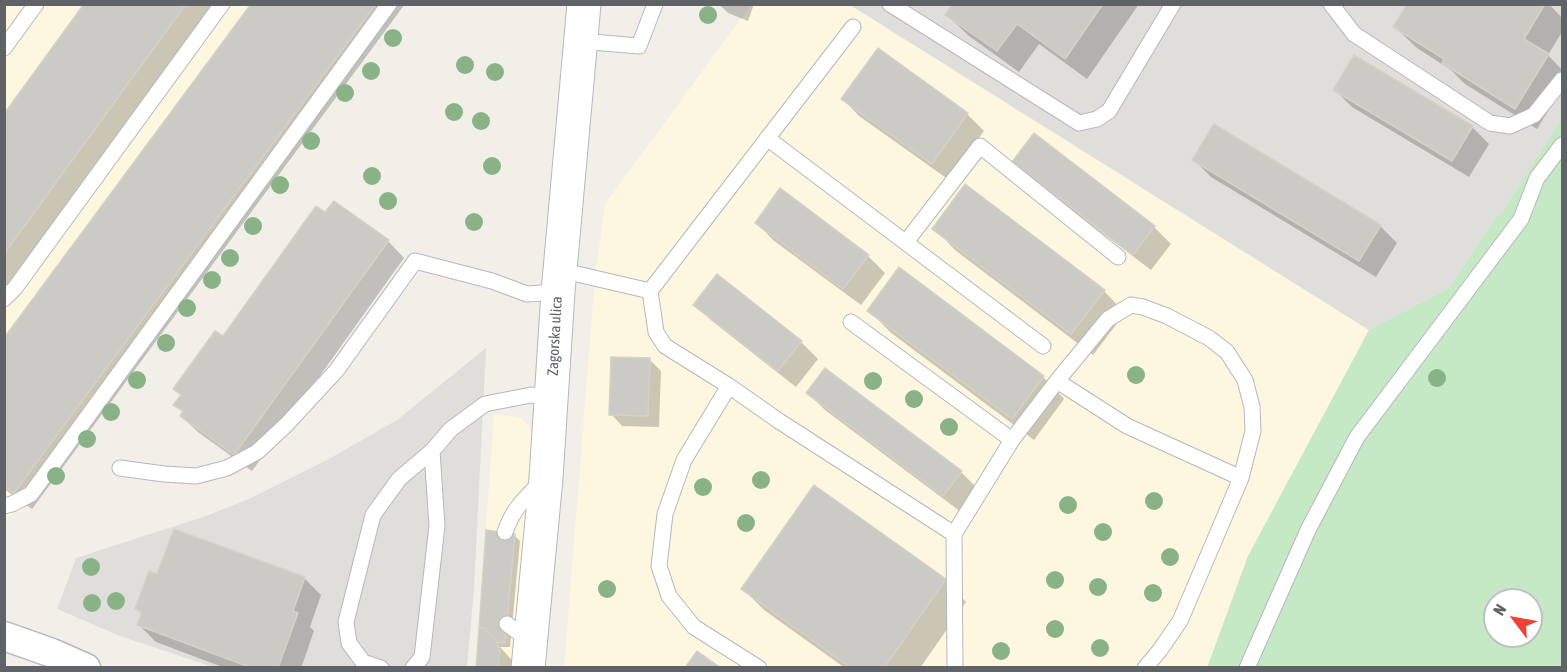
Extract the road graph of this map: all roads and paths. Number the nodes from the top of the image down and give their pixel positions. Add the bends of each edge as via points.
1 (36, 4) edge
2 (222, 4) edge
3 (389, 4) edge
4 (584, 4) edge
5 (655, 4) edge
6 (890, 4) edge
7 (1173, 4) edge
8 (1331, 4) edge
9 (853, 27) dead end
10 (580, 42) junction
11 (4, 48) edge
12 (1563, 80) edge
13 (767, 138) junction
14 (1563, 145) edge
15 (906, 242) junction
16 (1118, 257) dead end
17 (559, 281) junction
18 (650, 291) junction
19 (4, 299) edge
20 (851, 322) dead end
21 (1043, 346) dead end
22 (1057, 381) junction
23 (729, 386) junction
24 (552, 397) junction
25 (1012, 440) junction
26 (432, 451) junction
27 (120, 468) dead end
28 (546, 478) junction
29 (1241, 478) junction
30 (4, 506) edge
31 (505, 532) dead end
32 (954, 534) junction
33 (4, 636) edge
34 (521, 644) edge
35 (86, 668) edge
36 (381, 668) edge
37 (413, 668) edge
38 (759, 668) edge
39 (955, 668) edge
40 (1145, 668) edge
41 (1247, 668) edge

1 - 11 lane
2 - 19 lane
3 - 30 lane via 32,494
4 - 10 street, Zagorska ulica
5 - 10 lane via 639,46
6 - 7 lane via 1079,123 1109,111
8 - 12 lane via 1354,34 1490,123 1510,126 1534,115
9 - 13 lane
10 - 17 street, Zagorska ulica
13 - 15 lane
13 - 18 lane
14 - 41 lane via 1537,178 1521,219 1358,437 1308,530
15 - 16 lane via 980,146
15 - 21 lane
17 - 18 lane
17 - 24 street, Zagorska ulica
17 - 27 lane via 527,294 415,261 336,371 257,452 227,468 196,476
18 - 23 lane via 656,332 665,346
20 - 25 lane
22 - 25 lane
22 - 29 lane via 1127,426
22 - 29 lane via 1108,319 1131,305 1143,306 1199,332 1227,352 1245,380 1253,431
23 - 32 lane
23 - 38 lane via 684,460 665,514 659,566 669,596 694,627
24 - 26 lane via 531,395 484,404 451,429
24 - 28 street, Zagorska ulica
25 - 32 lane
26 - 36 lane via 399,478 373,515 346,622 349,643 363,662
26 - 37 lane via 437,526 422,657
28 - 31 lane via 520,503
28 - 34 street, Zagorska ulica
29 - 40 lane via 1180,621
32 - 39 lane
33 - 35 street

